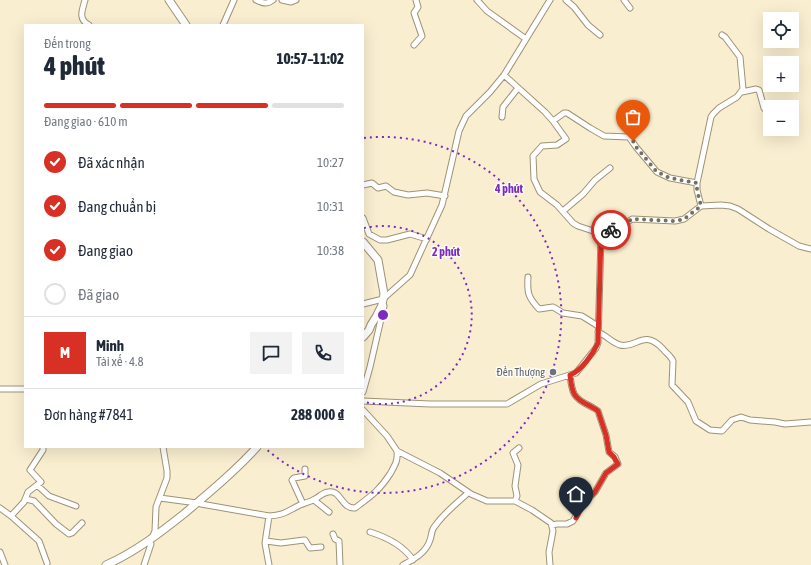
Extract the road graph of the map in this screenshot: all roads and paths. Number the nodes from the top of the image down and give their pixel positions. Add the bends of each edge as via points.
1 (84, 0) edge
2 (164, 0) edge
3 (169, 0) edge
4 (234, 0) edge
5 (256, 0) edge
6 (273, 0) edge
7 (282, 0) edge
8 (296, 0) edge
9 (416, 0) edge
10 (477, 0) edge
11 (550, 0) edge
12 (566, 0) edge
13 (624, 0) edge
14 (630, 8) dead end
15 (89, 24) edge
16 (180, 24) edge
17 (185, 24) edge
18 (223, 24) edge
19 (600, 35) dead end
20 (722, 35) dead end
21 (526, 39) junction
22 (414, 45) dead end
23 (504, 75) junction
24 (518, 88) junction
25 (742, 92) junction
26 (763, 104) edge
27 (502, 117) dead end
28 (553, 121) junction
29 (610, 168) dead end
30 (697, 183) junction
31 (364, 185) edge
32 (445, 196) junction
33 (701, 206) junction
34 (563, 211) junction
35 (364, 221) edge
36 (602, 234) junction
37 (427, 239) junction
38 (364, 243) edge
39 (364, 250) edge
40 (811, 250) edge
41 (378, 264) junction
42 (528, 277) dead end
43 (383, 299) junction
44 (364, 304) edge
45 (371, 325) junction
46 (598, 326) junction
47 (364, 331) edge
48 (598, 332) junction
49 (364, 336) edge
50 (570, 375) junction
51 (364, 388) edge
52 (0, 389) edge
53 (24, 389) edge
54 (364, 401) edge
55 (364, 411) edge
56 (811, 422) edge
57 (43, 448) edge
58 (163, 448) edge
59 (256, 448) edge
60 (260, 448) edge
61 (519, 448) dead end
62 (397, 451) junction
63 (305, 469) dead end
64 (37, 486) junction
65 (468, 493) junction
66 (160, 498) junction
67 (26, 499) junction
68 (314, 500) junction
69 (515, 502) junction
70 (199, 503) junction
71 (303, 504) junction
72 (76, 506) dead end
73 (1, 510) edge
74 (329, 512) dead end
75 (11, 516) junction
76 (269, 516) junction
77 (82, 523) dead end
78 (552, 525) junction
79 (370, 532) dead end
80 (333, 534) dead end
81 (151, 541) junction
82 (266, 541) junction
83 (321, 547) dead end
84 (0, 552) edge
85 (413, 560) junction
86 (47, 563) dead end
87 (115, 563) edge
88 (4, 565) edge
89 (106, 565) edge
90 (144, 565) edge
91 (268, 565) edge
92 (340, 565) edge
93 (404, 565) edge
94 (550, 565) edge

1 - 15 street via 81,15
2 - 16 highway
3 - 17 highway
4 - 18 street
5 - 6 street via 264,4
7 - 8 street
9 - 22 street via 418,7 414,13 422,36
10 - 21 street
11 - 21 street
12 - 19 street
13 - 14 street
20 - 25 street via 726,36 740,57
21 - 23 street
23 - 24 street
23 - 32 street via 463,121
24 - 27 street via 503,107
24 - 28 street
25 - 26 street via 759,90
25 - 30 street via 712,114
28 - 30 street via 567,113 604,136 629,137 657,172 670,178
28 - 34 street via 566,139 557,145 542,146 535,153 532,160 533,174 540,192
29 - 34 street
30 - 33 street
31 - 32 street via 372,183 378,188 386,186 394,192 408,195
32 - 37 street
33 - 36 street via 680,220 632,219
33 - 40 street via 721,205 738,209 789,241
34 - 36 street via 578,226
35 - 37 street via 369,234 380,240 410,234
36 - 46 street
37 - 43 street via 410,275
38 - 41 highway via 378,260
39 - 41 highway
41 - 43 highway
42 - 46 street via 529,295 539,309 553,307 563,313 582,316
43 - 44 street
43 - 45 highway
43 - 51 street via 384,306
45 - 47 highway
45 - 49 highway
46 - 48 street
48 - 50 street via 596,348 581,368
48 - 56 street via 620,345 643,340 658,344 673,361 672,385 688,402 696,421 710,430 722,431 732,420 741,417 785,424
50 - 54 street via 541,384 508,404
50 - 78 street via 574,395 598,411 609,452 618,464 606,473 573,521
52 - 53 street
55 - 62 street
57 - 64 street via 30,468 41,481
58 - 66 street via 167,478
59 - 70 highway
60 - 70 highway via 236,474
61 - 69 street via 513,453 518,465
62 - 65 street via 440,473
62 - 68 street via 397,463 383,485 355,508 345,505 334,492 326,492
63 - 71 street via 304,476 292,480
64 - 67 street via 28,492
64 - 72 street via 53,498
65 - 69 street via 487,500
65 - 85 street via 439,520 433,528 427,547
66 - 70 street
66 - 81 street via 155,511
67 - 75 street
67 - 77 street via 34,500 69,534
68 - 71 street
68 - 74 street
69 - 78 street via 532,510
70 - 76 street
70 - 81 highway
71 - 76 street via 288,513
73 - 75 street
75 - 86 street via 38,541
76 - 82 street
78 - 94 street
79 - 85 street via 404,548
80 - 92 street via 339,541
81 - 87 highway
81 - 90 street
82 - 83 street via 281,543 305,540 310,548
82 - 91 street
84 - 88 street
85 - 93 street
87 - 89 highway

